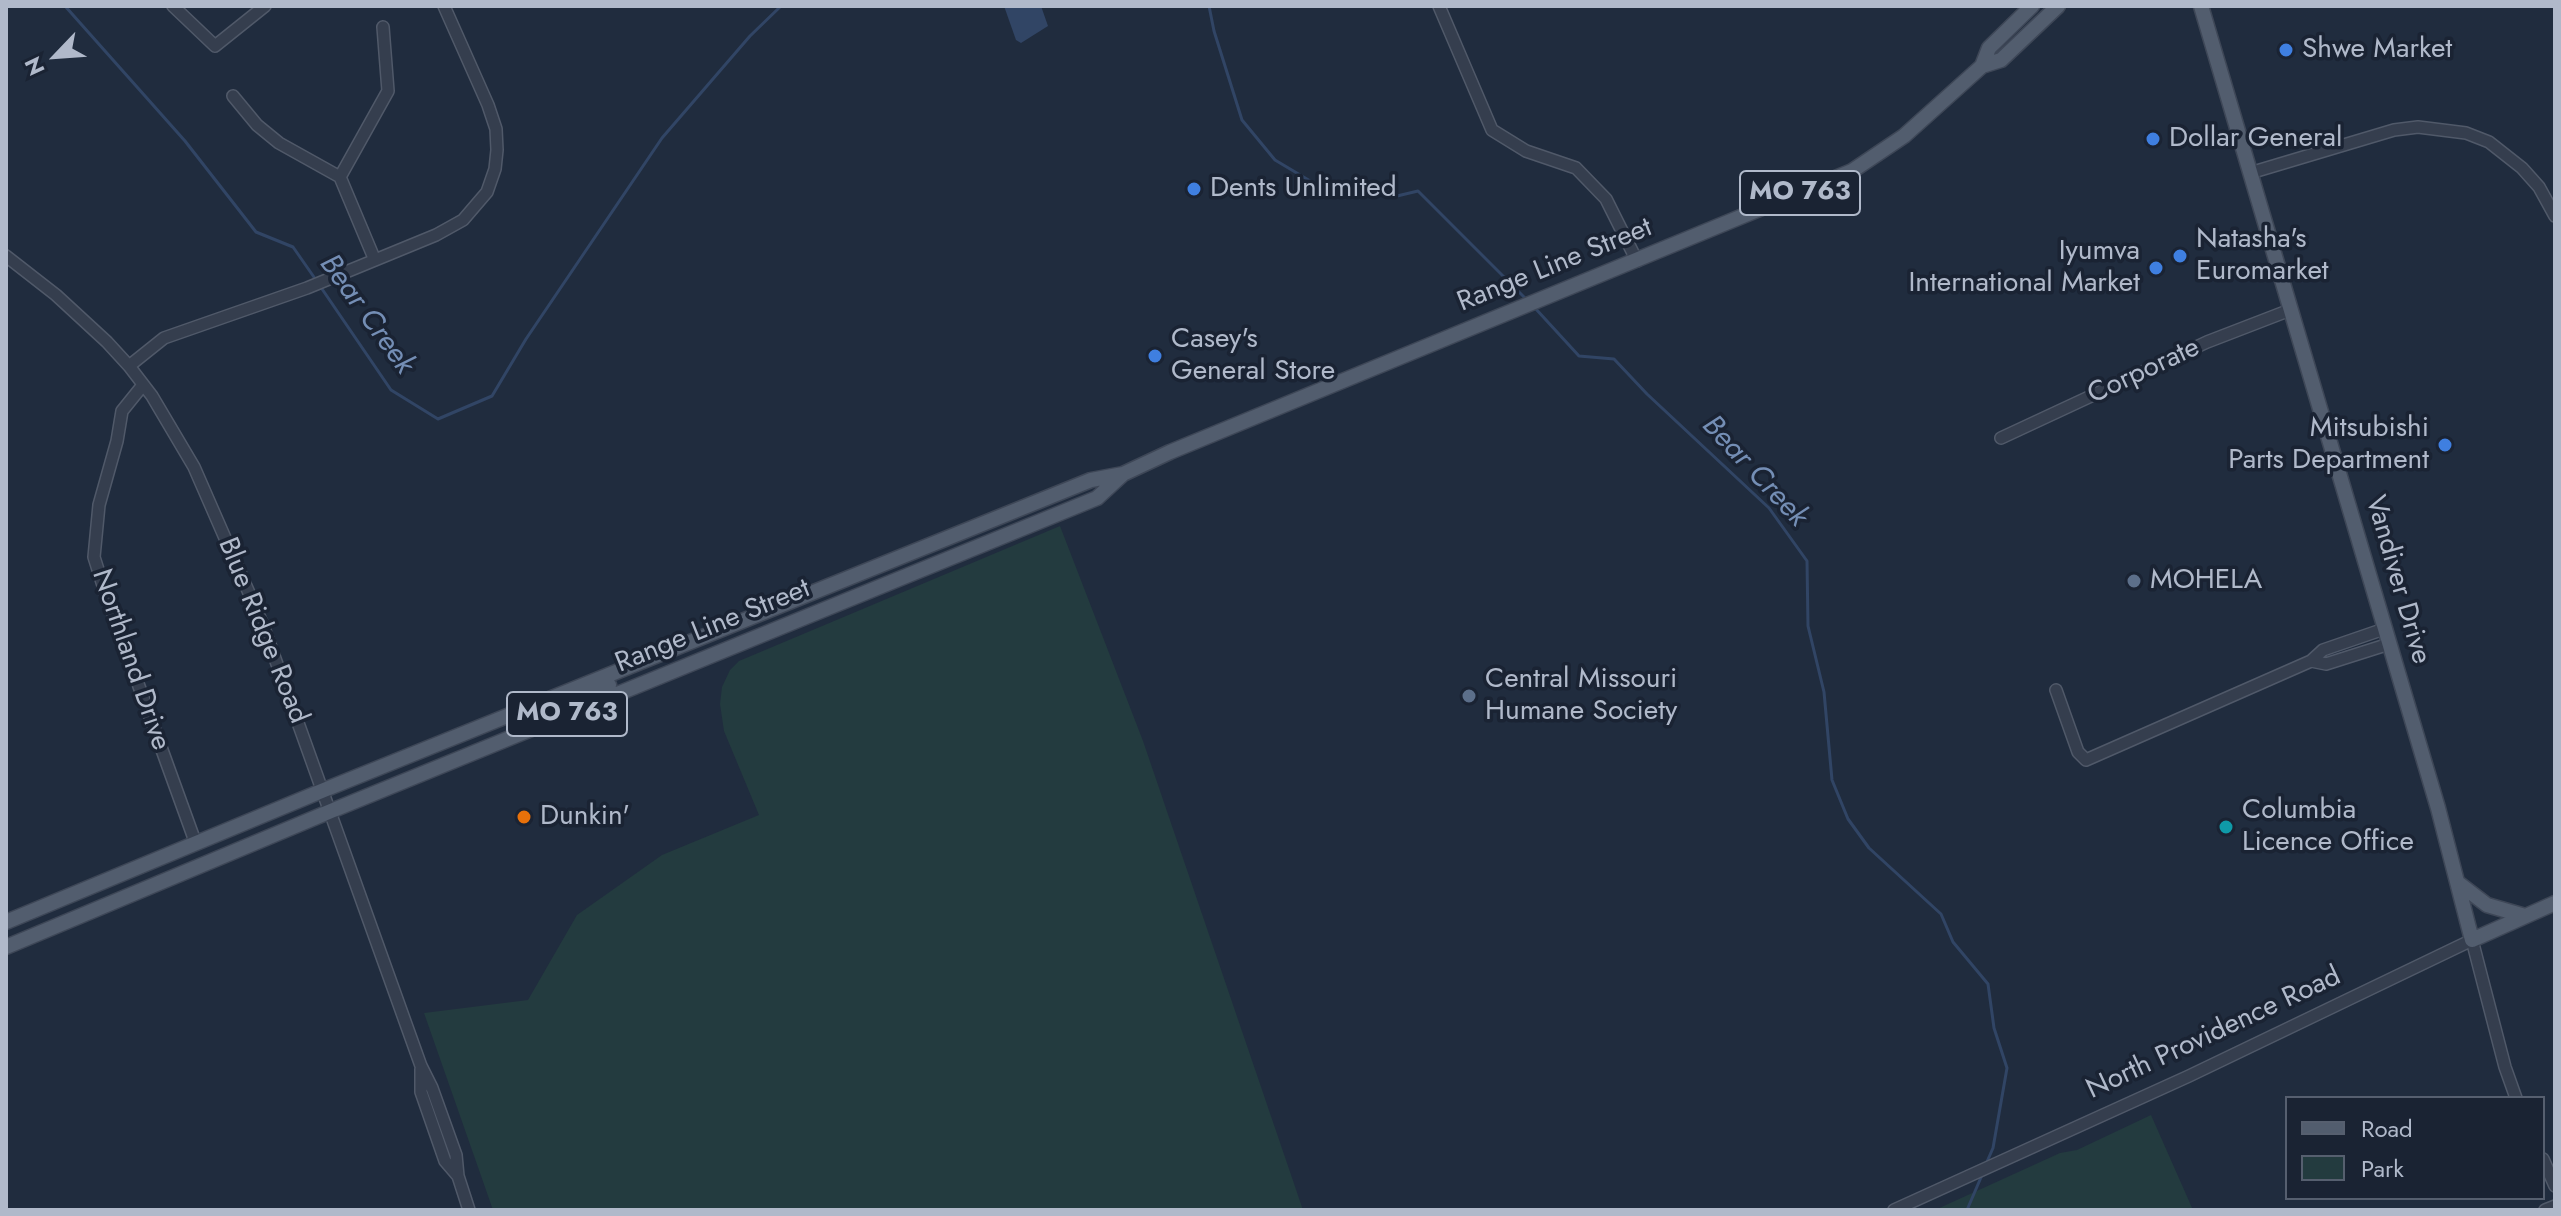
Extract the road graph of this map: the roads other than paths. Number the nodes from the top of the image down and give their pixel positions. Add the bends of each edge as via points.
1 (173, 6) edge
2 (265, 6) edge
3 (444, 6) edge
4 (1439, 6) edge
5 (2032, 6) edge
6 (2058, 6) edge
7 (2201, 6) edge
8 (383, 27) dead end
9 (1982, 66) junction
10 (233, 96) dead end
11 (2250, 173) junction
12 (340, 177) junction
13 (2555, 216) edge
14 (6, 256) edge
15 (374, 258) junction
16 (1637, 261) junction
17 (2290, 310) junction
18 (129, 366) junction
19 (143, 385) junction
20 (2001, 438) dead end
21 (1123, 474) junction
22 (817, 591) junction
23 (2387, 636) junction
24 (670, 650) junction
25 (686, 666) junction
26 (2056, 690) dead end
27 (534, 728) junction
28 (324, 790) junction
29 (331, 811) junction
30 (196, 844) junction
31 (2457, 882) junction
32 (2555, 903) edge
33 (2525, 916) junction
34 (6, 922) edge
35 (2472, 940) junction
36 (6, 947) edge
37 (2515, 1096) edge
38 (2545, 1164) edge
39 (2555, 1186) edge
40 (2555, 1206) edge
41 (469, 1210) edge
42 (1894, 1210) edge
43 (2545, 1210) edge

1 - 2 street via 215,46
3 - 15 street via 496,129 495,169 487,192 463,220
4 - 16 street via 1492,130 1526,151 1576,168 1606,199
5 - 9 main road, Range Line Street / MO 763 via 1989,48
6 - 9 main road, Range Line Street / MO 763 via 2001,60
7 - 11 main road, Vandiver Drive
8 - 12 street via 388,91
9 - 16 main road, Range Line Street / MO 763 via 1904,136 1852,171
10 - 12 street via 279,143
11 - 13 street via 2394,130 2466,133 2489,142 2522,168
11 - 17 main road, Vandiver Drive
12 - 15 street
14 - 18 street, Blue Ridge Road via 56,295
15 - 18 street via 307,288 164,338
16 - 21 main road, Range Line Street / MO 763
17 - 20 street, Corporate via 2207,342
17 - 23 main road, Vandiver Drive
18 - 19 street, Blue Ridge Road
19 - 28 street, Blue Ridge Road via 194,467 263,625
19 - 30 street, Northland Drive via 122,411 99,505 94,557
21 - 22 main road, Range Line Street / MO 763 via 1091,480
21 - 25 main road, Range Line Street / MO 763 via 1097,498
22 - 24 main road, Range Line Street / MO 763
22 - 25 main road via 802,606 714,641
23 - 26 street via 2326,664 2311,661 2086,760 2078,752
23 - 31 main road, Vandiver Drive
24 - 27 main road via 647,669 557,706
24 - 28 main road, Range Line Street / MO 763
25 - 27 main road, Range Line Street / MO 763
27 - 29 main road, Range Line Street / MO 763
28 - 29 street, Blue Ridge Road
28 - 30 main road, Range Line Street / MO 763
29 - 36 main road, Range Line Street / MO 763
29 - 41 street, Blue Ridge Road via 456,1155
30 - 34 main road, Range Line Street / MO 763
31 - 33 main road via 2487,905
31 - 35 main road, Vandiver Drive
32 - 33 main road, North Providence Road
33 - 35 main road, North Providence Road
35 - 37 street
35 - 42 street, North Providence Road
38 - 39 street
40 - 43 street

